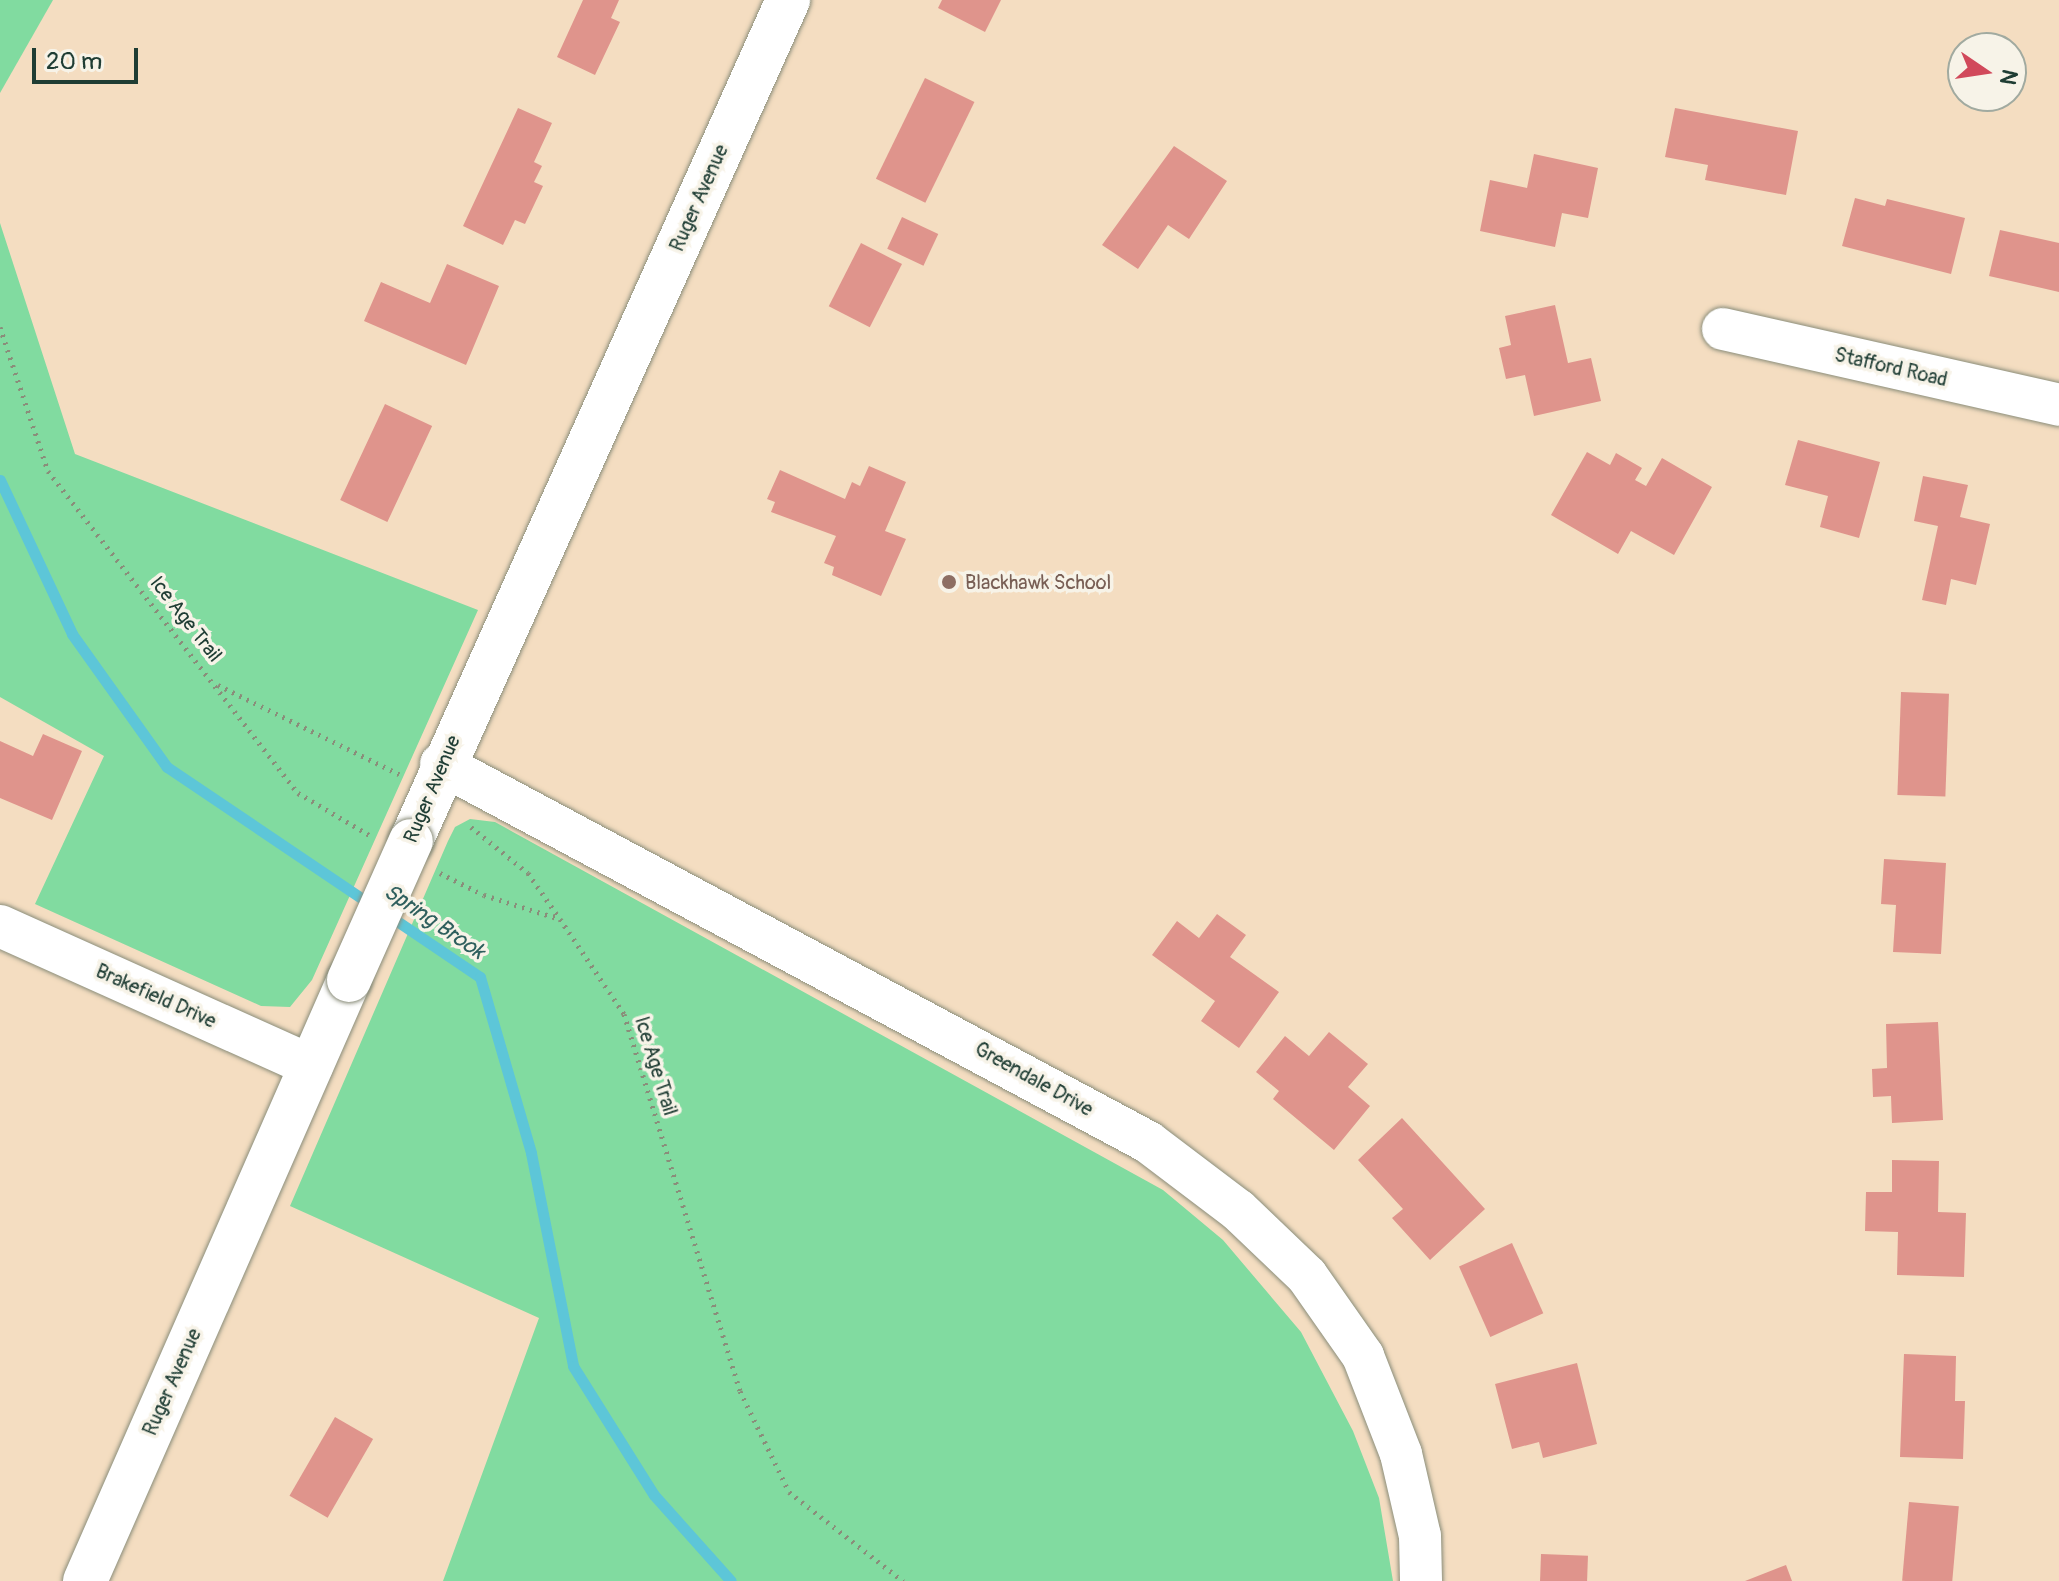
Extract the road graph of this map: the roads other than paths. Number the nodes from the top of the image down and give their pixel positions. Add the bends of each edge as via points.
1 (788, 0) edge
2 (1723, 329) dead end
3 (2059, 405) edge
4 (441, 764) junction
5 (0, 926) edge
6 (312, 1066) junction
7 (85, 1581) edge
8 (1421, 1581) edge

1 - 4 street, Ruger Avenue
2 - 3 street, Stafford Road
4 - 6 street, Ruger Avenue, bridge
4 - 8 street, Greendale Drive via 1148,1142 1238,1210 1307,1276 1363,1356 1401,1454 1420,1536
5 - 6 street, Brakefield Drive
6 - 7 street, Ruger Avenue

